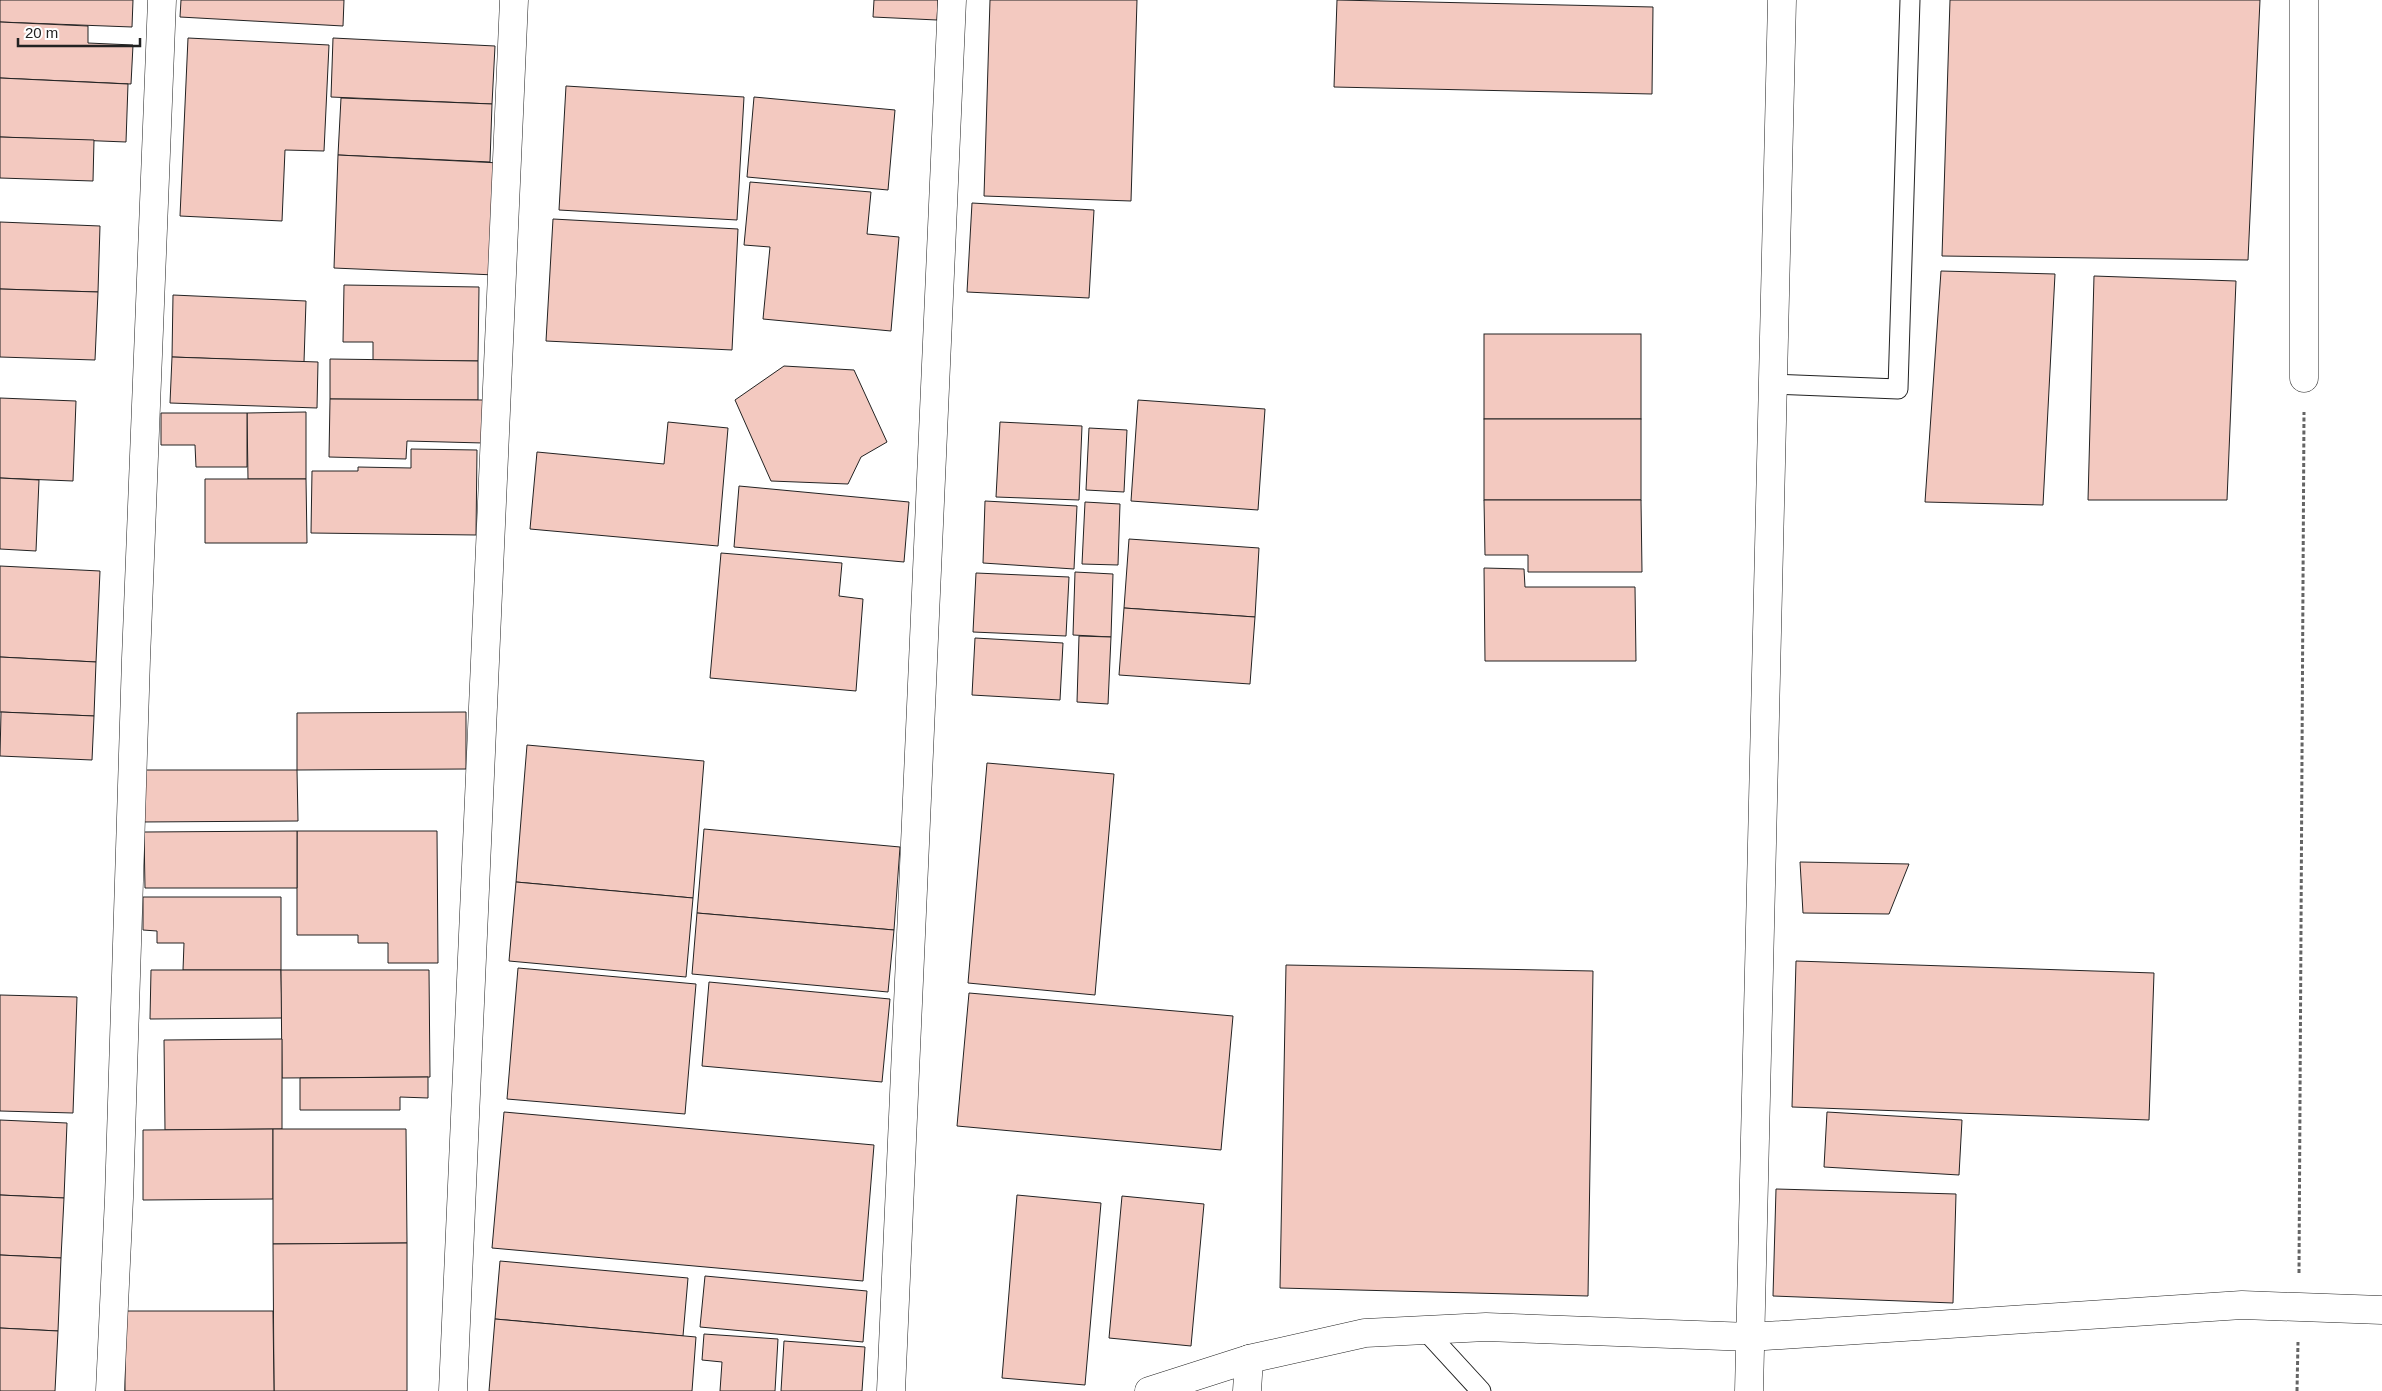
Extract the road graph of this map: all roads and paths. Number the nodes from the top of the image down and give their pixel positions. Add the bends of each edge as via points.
1 (162, 0) edge
2 (514, 0) edge
3 (952, 0) edge
4 (1782, 0) edge
5 (1910, 0) edge
6 (2304, 0) edge
7 (2304, 378) joint
8 (1773, 384) junction
9 (2298, 1307) junction
10 (2382, 1310) edge
11 (1425, 1330) junction
12 (1750, 1338) junction
13 (1249, 1359) junction
14 (110, 1391) edge
15 (453, 1391) edge
16 (890, 1391) edge
17 (1150, 1391) edge
18 (1247, 1391) edge
19 (1480, 1391) edge
20 (1749, 1391) edge
21 (2297, 1391) edge

1 - 14 street
2 - 15 street
3 - 16 street
4 - 8 street
5 - 8 lane via 1898,389
6 - 7 street
7 - 9 path
8 - 12 street
9 - 10 street
9 - 12 street via 2242,1305
9 - 21 path
11 - 12 street via 1486,1327
11 - 13 street via 1365,1333
11 - 19 lane
12 - 20 street
13 - 17 street
13 - 18 street

